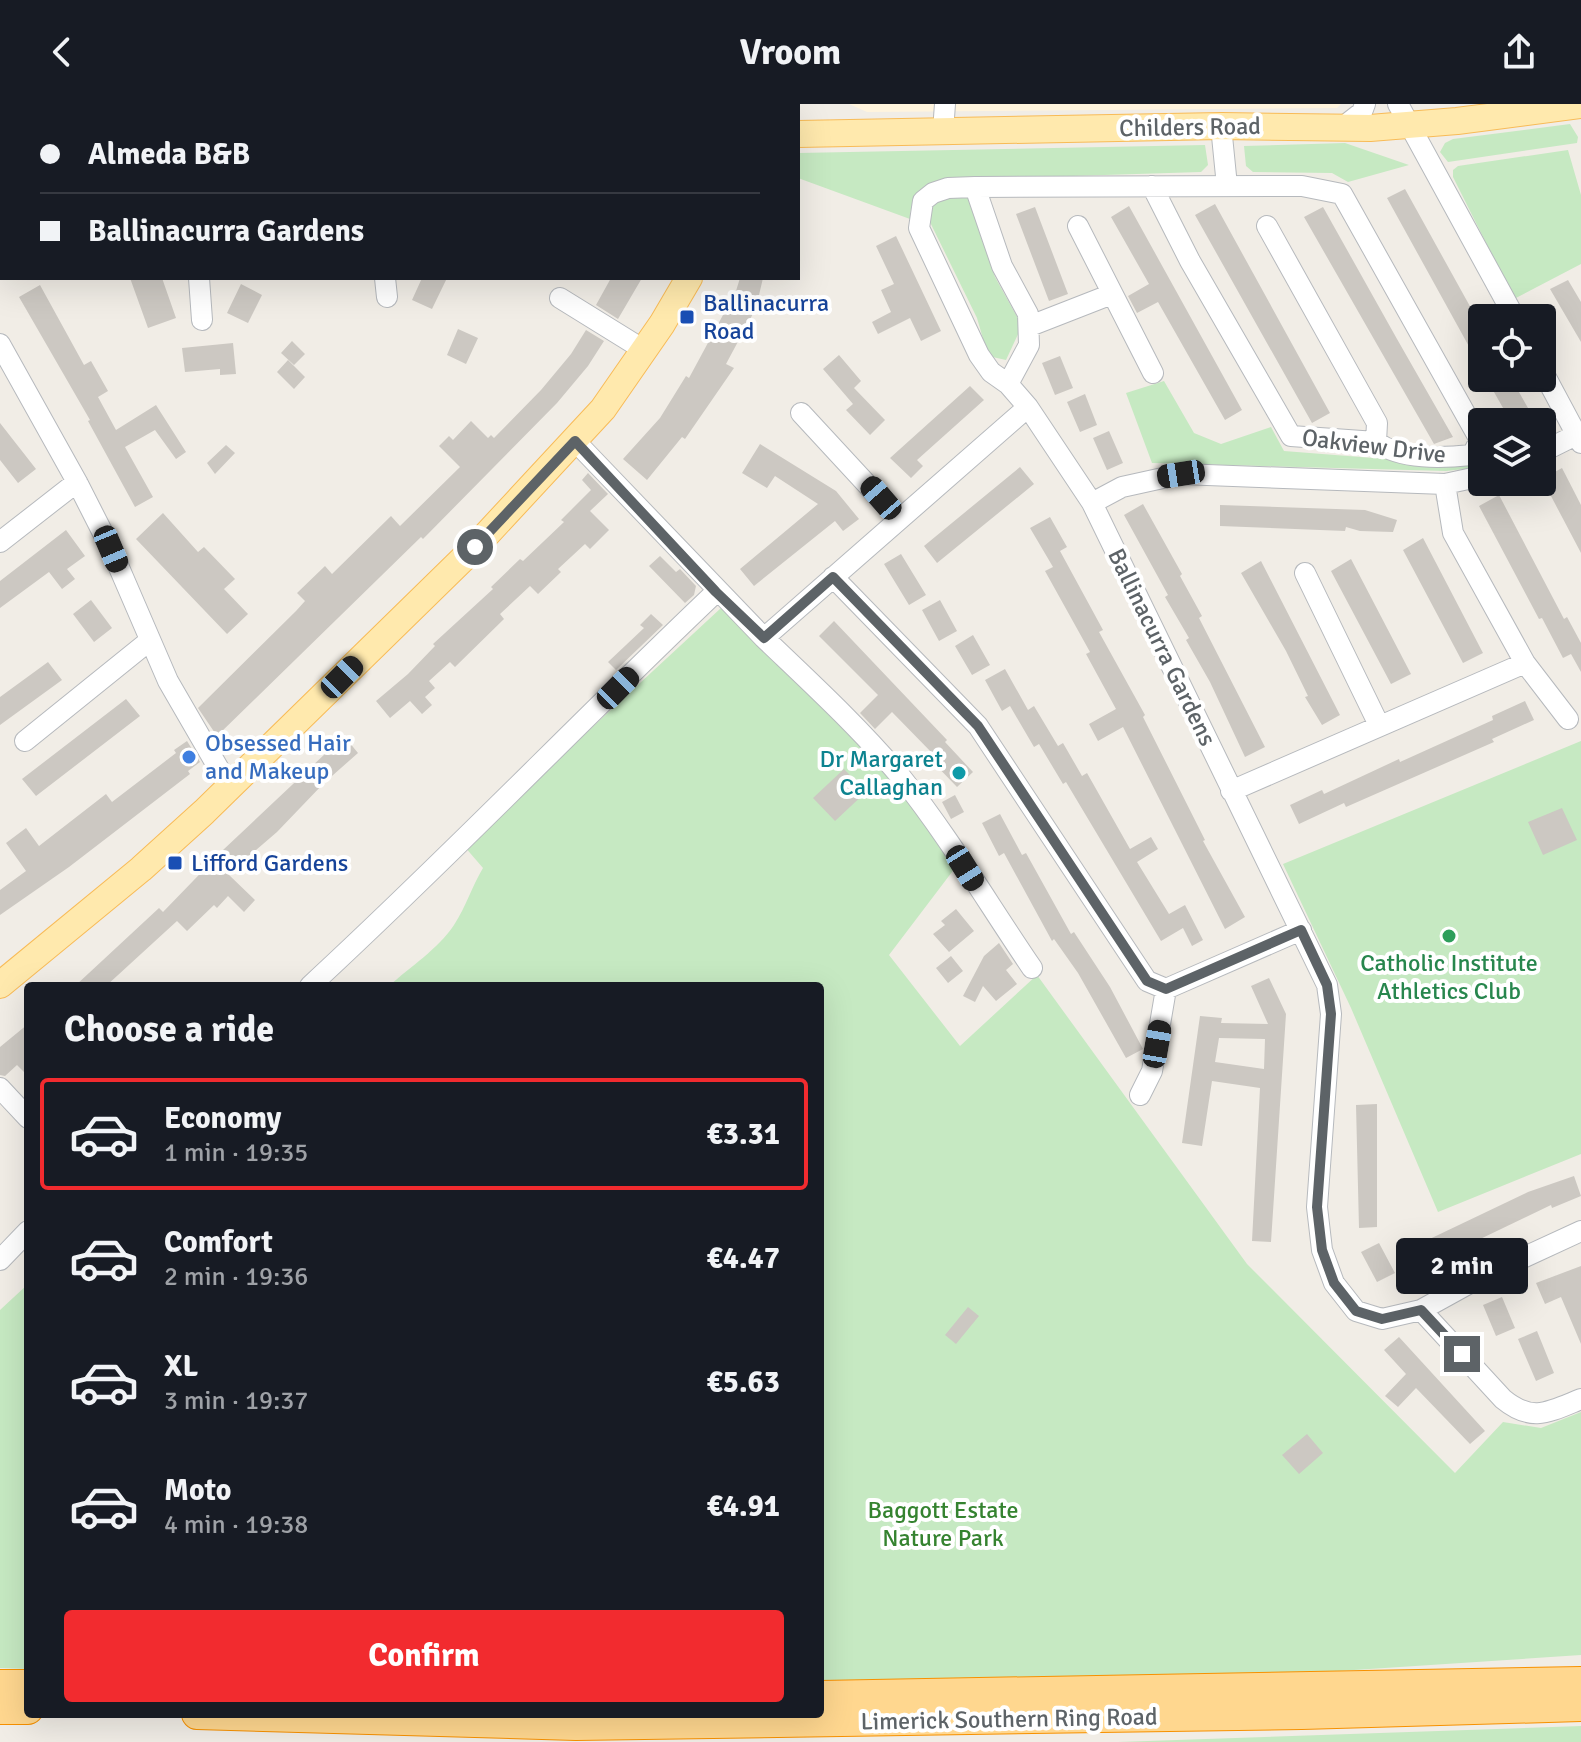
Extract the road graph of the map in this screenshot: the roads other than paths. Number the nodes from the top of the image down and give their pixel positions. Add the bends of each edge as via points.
1 (945, 104) edge
2 (1365, 104) edge
3 (1581, 105) edge
4 (1404, 114) edge
5 (1221, 126) junction
6 (1343, 127) junction
7 (943, 131) junction
8 (800, 132) edge
9 (1152, 186) junction
10 (1227, 186) junction
11 (975, 187) junction
12 (1078, 226) dead end
13 (1267, 226) dead end
14 (199, 280) edge
15 (688, 280) edge
16 (1112, 294) junction
17 (560, 298) dead end
18 (1507, 304) edge
19 (201, 320) dead end
20 (1030, 326) junction
21 (0, 344) edge
22 (644, 350) junction
23 (1153, 373) dead end
24 (1008, 384) junction
25 (1555, 392) edge
26 (1028, 407) junction
27 (801, 413) dead end
28 (1576, 427) edge
29 (575, 441) junction
30 (1376, 442) junction
31 (1556, 442) edge
32 (1468, 479) edge
33 (77, 482) junction
34 (1445, 484) junction
35 (1092, 503) junction
36 (899, 519) junction
37 (0, 542) edge
38 (1305, 573) dead end
39 (833, 577) junction
40 (716, 592) junction
41 (764, 638) junction
42 (149, 641) junction
43 (1525, 663) junction
44 (1568, 719) dead end
45 (1379, 725) junction
46 (25, 741) dead end
47 (232, 785) junction
48 (1231, 791) junction
49 (1301, 930) junction
50 (1032, 968) dead end
51 (314, 982) edge
52 (0, 985) edge
53 (1166, 989) junction
54 (0, 1088) edge
55 (1140, 1095) dead end
56 (24, 1114) edge
57 (1581, 1231) edge
58 (24, 1235) edge
59 (0, 1260) edge
60 (1421, 1310) junction
61 (1581, 1399) edge
62 (1581, 1682) edge
63 (0, 1685) edge
64 (24, 1685) edge
65 (824, 1696) edge
66 (1581, 1706) edge
67 (0, 1709) edge
68 (24, 1709) edge
69 (335, 1718) edge

1 - 7 street
2 - 6 street
3 - 4 main road, Childers Road
4 - 6 main road, Childers Road
4 - 18 street
5 - 6 main road, Childers Road
5 - 7 main road, Childers Road
5 - 10 street
7 - 8 main road, Childers Road
9 - 10 street, Oakview Drive
9 - 11 street, Oakview Drive
9 - 30 street, Oakview Drive via 1291,436
10 - 30 street, Oakview Drive via 1302,186 1342,194 1480,440 1472,455 1439,458 1386,449
11 - 20 street
11 - 24 street, Oakview Drive via 933,193 923,201 919,228 979,355
12 - 16 street
13 - 30 street via 1377,423
14 - 19 street
15 - 22 main road
16 - 20 street
16 - 23 street
17 - 22 street
20 - 24 street via 1029,345
21 - 33 street
22 - 29 main road
24 - 26 street, Ballinacurra Gardens
25 - 28 street
26 - 35 street, Ballinacurra Gardens
26 - 36 street
27 - 36 street
28 - 31 street
29 - 40 street
29 - 47 main road via 475,547
32 - 34 street
33 - 37 street
33 - 42 street
34 - 35 street via 1181,474 1122,487
34 - 43 street via 1453,533
35 - 48 street, Ballinacurra Gardens
36 - 39 street
38 - 45 street
39 - 41 street
39 - 53 street via 978,726 1147,981
40 - 41 street
40 - 51 street via 450,856
41 - 50 street via 902,779
42 - 46 street
42 - 47 street
43 - 44 street
43 - 45 street
45 - 48 street
47 - 52 main road via 141,869
48 - 49 street, Ballinacurra Gardens
49 - 53 street
49 - 60 street, Ballinacurra Gardens via 1327,985 1331,1014 1317,1207 1322,1250 1334,1283 1356,1311 1382,1319
53 - 55 street via 1152,1071
54 - 56 street
57 - 60 street, Ballinacurra Gardens
58 - 59 street
60 - 61 street via 1518,1411 1544,1414
62 - 65 highway, Limerick Southern Ring Road
63 - 64 highway
66 - 69 highway, Limerick Southern Ring Road via 576,1725
67 - 68 highway

